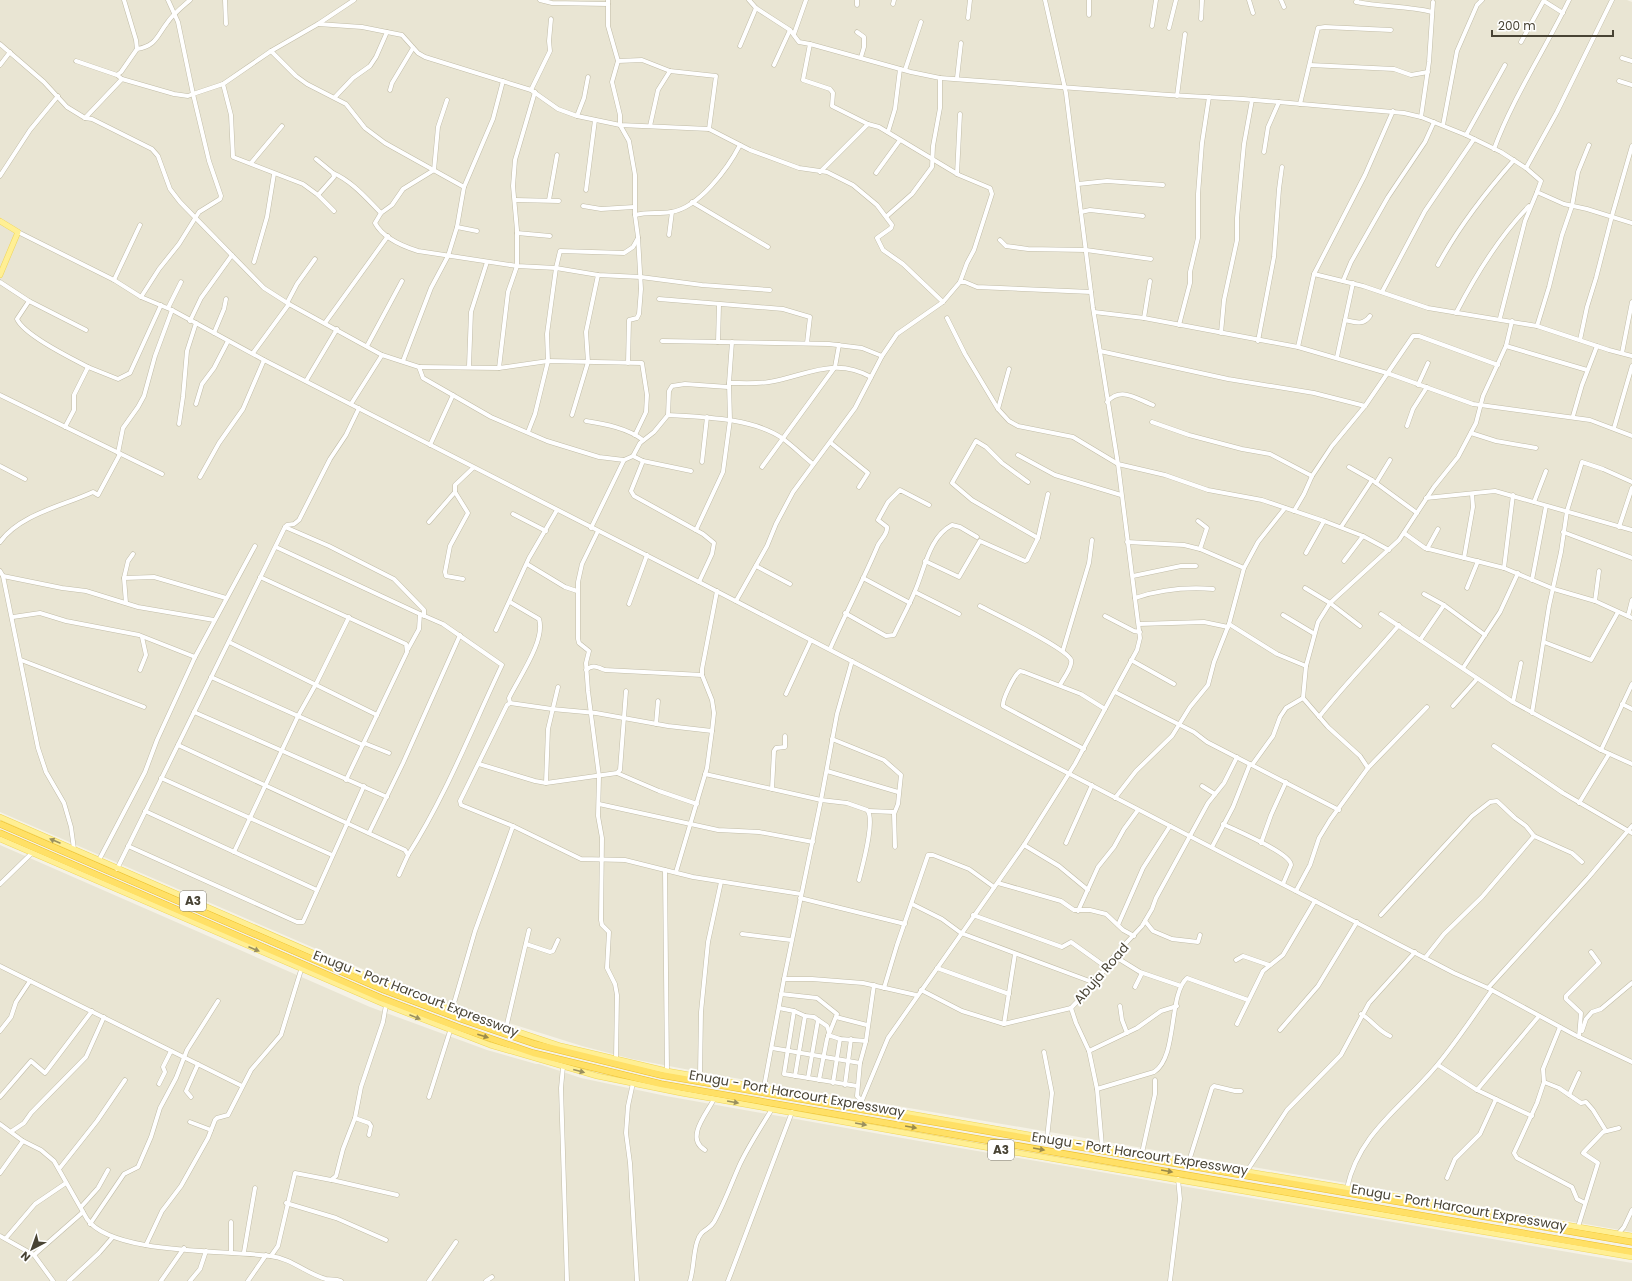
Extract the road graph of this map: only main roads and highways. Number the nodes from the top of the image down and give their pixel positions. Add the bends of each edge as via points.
1 (0, 221) edge
2 (0, 275) edge
3 (0, 817) edge
4 (0, 824) edge
5 (0, 834) edge
6 (0, 839) edge
7 (212, 915) junction
8 (209, 924) junction
9 (385, 987) junction
10 (380, 1000) junction
11 (1632, 1236) edge
12 (1632, 1242) edge
13 (1632, 1252) edge
14 (1632, 1257) edge

1 - 2 main road via 18,232
9 -> 3 main road, Enugu - Port Harcourt Expressway / A3
4 - 7 highway, Enugu - Port Harcourt Expressway
5 - 8 highway, Enugu - Port Harcourt Expressway
6 -> 10 main road, Enugu - Port Harcourt Expressway / A3 via 301,970
7 - 8 highway
7 - 9 highway, Enugu - Port Harcourt Expressway
8 - 10 highway, Enugu - Port Harcourt Expressway
9 - 11 main road, Enugu - Port Harcourt Expressway / A3 via 561,1046 667,1071 861,1102 1047,1138
9 - 12 highway, Enugu - Port Harcourt Expressway / A3 via 461,1019 535,1044 661,1075
10 -> 13 highway, Enugu - Port Harcourt Expressway / A3 via 533,1053 661,1084
10 -> 14 main road, Enugu - Port Harcourt Expressway / A3 via 386,1006 450,1031 563,1067 634,1083 1001,1150

